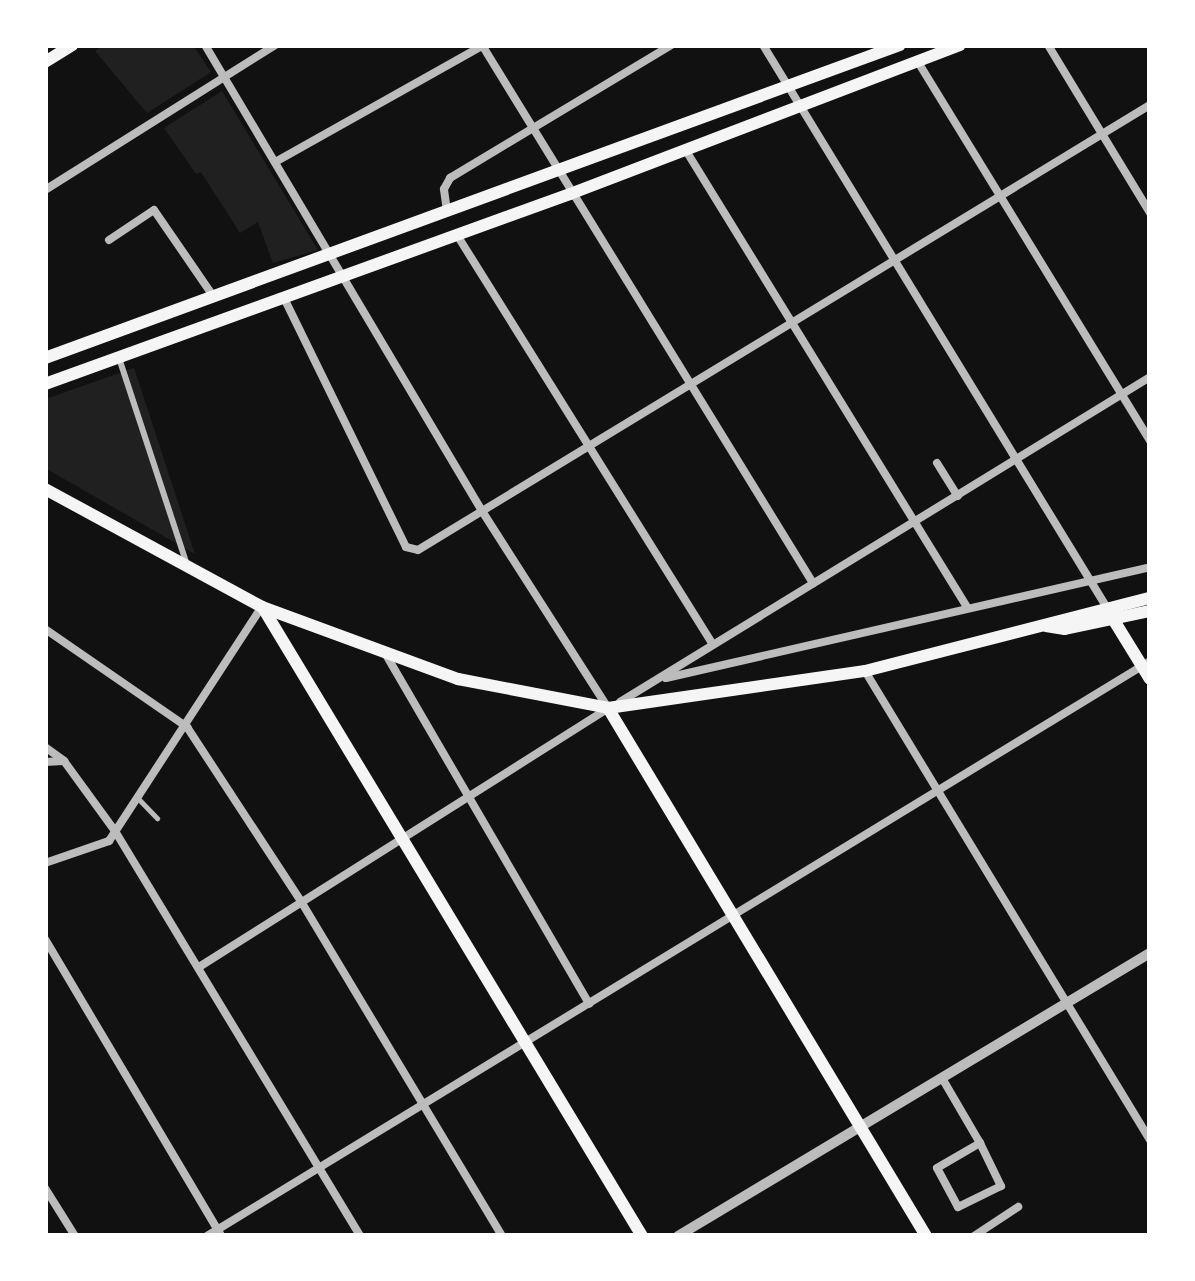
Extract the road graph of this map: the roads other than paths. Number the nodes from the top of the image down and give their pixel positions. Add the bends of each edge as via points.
1 (72, 45) edge
2 (205, 45) edge
3 (275, 45) edge
4 (482, 45) edge
5 (670, 45) edge
6 (763, 45) edge
7 (901, 45) edge
8 (960, 45) edge
9 (1048, 45) edge
10 (917, 61) junction
11 (45, 62) edge
12 (225, 75) junction
13 (788, 86) junction
14 (1150, 105) edge
15 (800, 106) junction
16 (532, 126) junction
17 (1102, 135) junction
18 (685, 149) junction
19 (277, 161) junction
20 (558, 172) junction
21 (45, 190) edge
22 (570, 194) junction
23 (1001, 197) junction
24 (447, 212) junction
25 (1150, 213) edge
26 (457, 235) junction
27 (109, 240) dead end
28 (330, 253) junction
29 (892, 260) junction
30 (344, 274) junction
31 (213, 296) junction
32 (284, 298) junction
33 (791, 321) junction
34 (45, 358) edge
35 (119, 358) junction
36 (1150, 376) edge
37 (45, 384) edge
38 (687, 387) junction
39 (1121, 393) junction
40 (1150, 441) edge
41 (586, 448) junction
42 (1018, 461) junction
43 (938, 463) dead end
44 (45, 489) edge
45 (958, 496) junction
46 (482, 511) junction
47 (917, 521) junction
48 (1150, 567) edge
49 (188, 570) junction
50 (1091, 579) junction
51 (813, 583) junction
52 (1150, 598) edge
53 (262, 607) junction
54 (967, 607) junction
55 (1150, 611) edge
56 (1110, 614) junction
57 (45, 629) edge
58 (713, 646) junction
59 (385, 652) junction
60 (1147, 669) edge
61 (865, 671) junction
62 (661, 679) junction
63 (608, 708) junction
64 (187, 727) junction
65 (45, 747) edge
66 (64, 761) junction
67 (45, 762) edge
68 (941, 790) junction
69 (138, 798) junction
70 (471, 798) junction
71 (157, 818) dead end
72 (116, 831) junction
73 (403, 840) junction
74 (45, 863) edge
75 (302, 904) junction
76 (733, 919) junction
77 (45, 939) edge
78 (1150, 953) edge
79 (199, 967) junction
80 (1066, 1001) junction
81 (590, 1004) junction
82 (526, 1044) junction
83 (942, 1078) junction
84 (423, 1105) junction
85 (858, 1130) junction
86 (1150, 1139) edge
87 (980, 1142) junction
88 (319, 1169) junction
89 (45, 1188) edge
90 (1018, 1207) dead end
91 (219, 1233) edge
92 (74, 1236) edge
93 (207, 1236) edge
94 (360, 1236) edge
95 (502, 1236) edge
96 (642, 1236) edge
97 (678, 1236) edge
98 (926, 1236) edge
99 (974, 1236) edge

1 - 11 main road
2 - 12 street
3 - 12 street
4 - 16 street
4 - 19 street
5 - 16 street
6 - 13 street
7 - 13 main road
8 - 10 main road
9 - 17 street
10 - 15 main road
10 - 23 street
12 - 19 street
12 - 21 street
13 - 15 street
13 - 20 main road
14 - 17 street
15 - 18 main road
15 - 29 street
16 - 20 street
16 - 24 street via 450,178
17 - 23 street
17 - 25 street
18 - 22 main road
18 - 33 street
19 - 28 street
20 - 22 street
20 - 24 main road
22 - 26 main road
22 - 38 street
23 - 29 street
23 - 39 street
24 - 28 main road
26 - 30 main road
26 - 41 street
27 - 31 street via 154,210
28 - 30 street
28 - 31 main road
29 - 33 street
29 - 42 street
30 - 32 main road
30 - 46 street
31 - 34 main road
32 - 35 main road
32 - 46 street via 411,551
33 - 38 street
33 - 47 street
35 - 37 main road
35 - 49 street
36 - 39 street
38 - 41 street
38 - 51 street
39 - 40 street
39 - 42 street
41 - 46 street
41 - 58 street
42 - 45 street
42 - 50 street
43 - 45 street
44 - 49 main road
45 - 47 street
46 - 63 street
47 - 51 street
47 - 54 street
48 - 50 street
49 - 53 main road
50 - 54 street
50 - 56 street
51 - 58 street
52 - 56 main road
53 - 59 main road
53 - 64 street
53 - 73 main road
54 - 62 street
55 - 56 main road
56 - 60 main road
56 - 61 main road
57 - 64 street
58 - 62 street
59 - 63 main road via 458,679
59 - 70 street
60 - 68 street
61 - 63 main road
61 - 68 street
62 - 63 street
63 - 70 street
63 - 76 main road
64 - 69 street
64 - 75 street
65 - 66 street
66 - 67 street
66 - 72 street
68 - 76 street
68 - 80 street
69 - 71 lane
69 - 72 street
70 - 73 street
70 - 81 street
72 - 74 street via 95,850
72 - 79 street
73 - 75 street
73 - 82 main road
75 - 79 street
75 - 84 street
76 - 81 street
76 - 85 main road
77 - 91 street
78 - 80 street
79 - 88 street
80 - 83 street
80 - 86 street
81 - 82 street
82 - 84 street
82 - 96 main road
83 - 85 street
83 - 87 street
84 - 88 street
84 - 95 street
85 - 97 street
85 - 98 main road
87 - 87 street via 1001,1186 958,1207 937,1168
88 - 91 street
88 - 94 street
89 - 92 street
90 - 99 street
91 - 93 street

